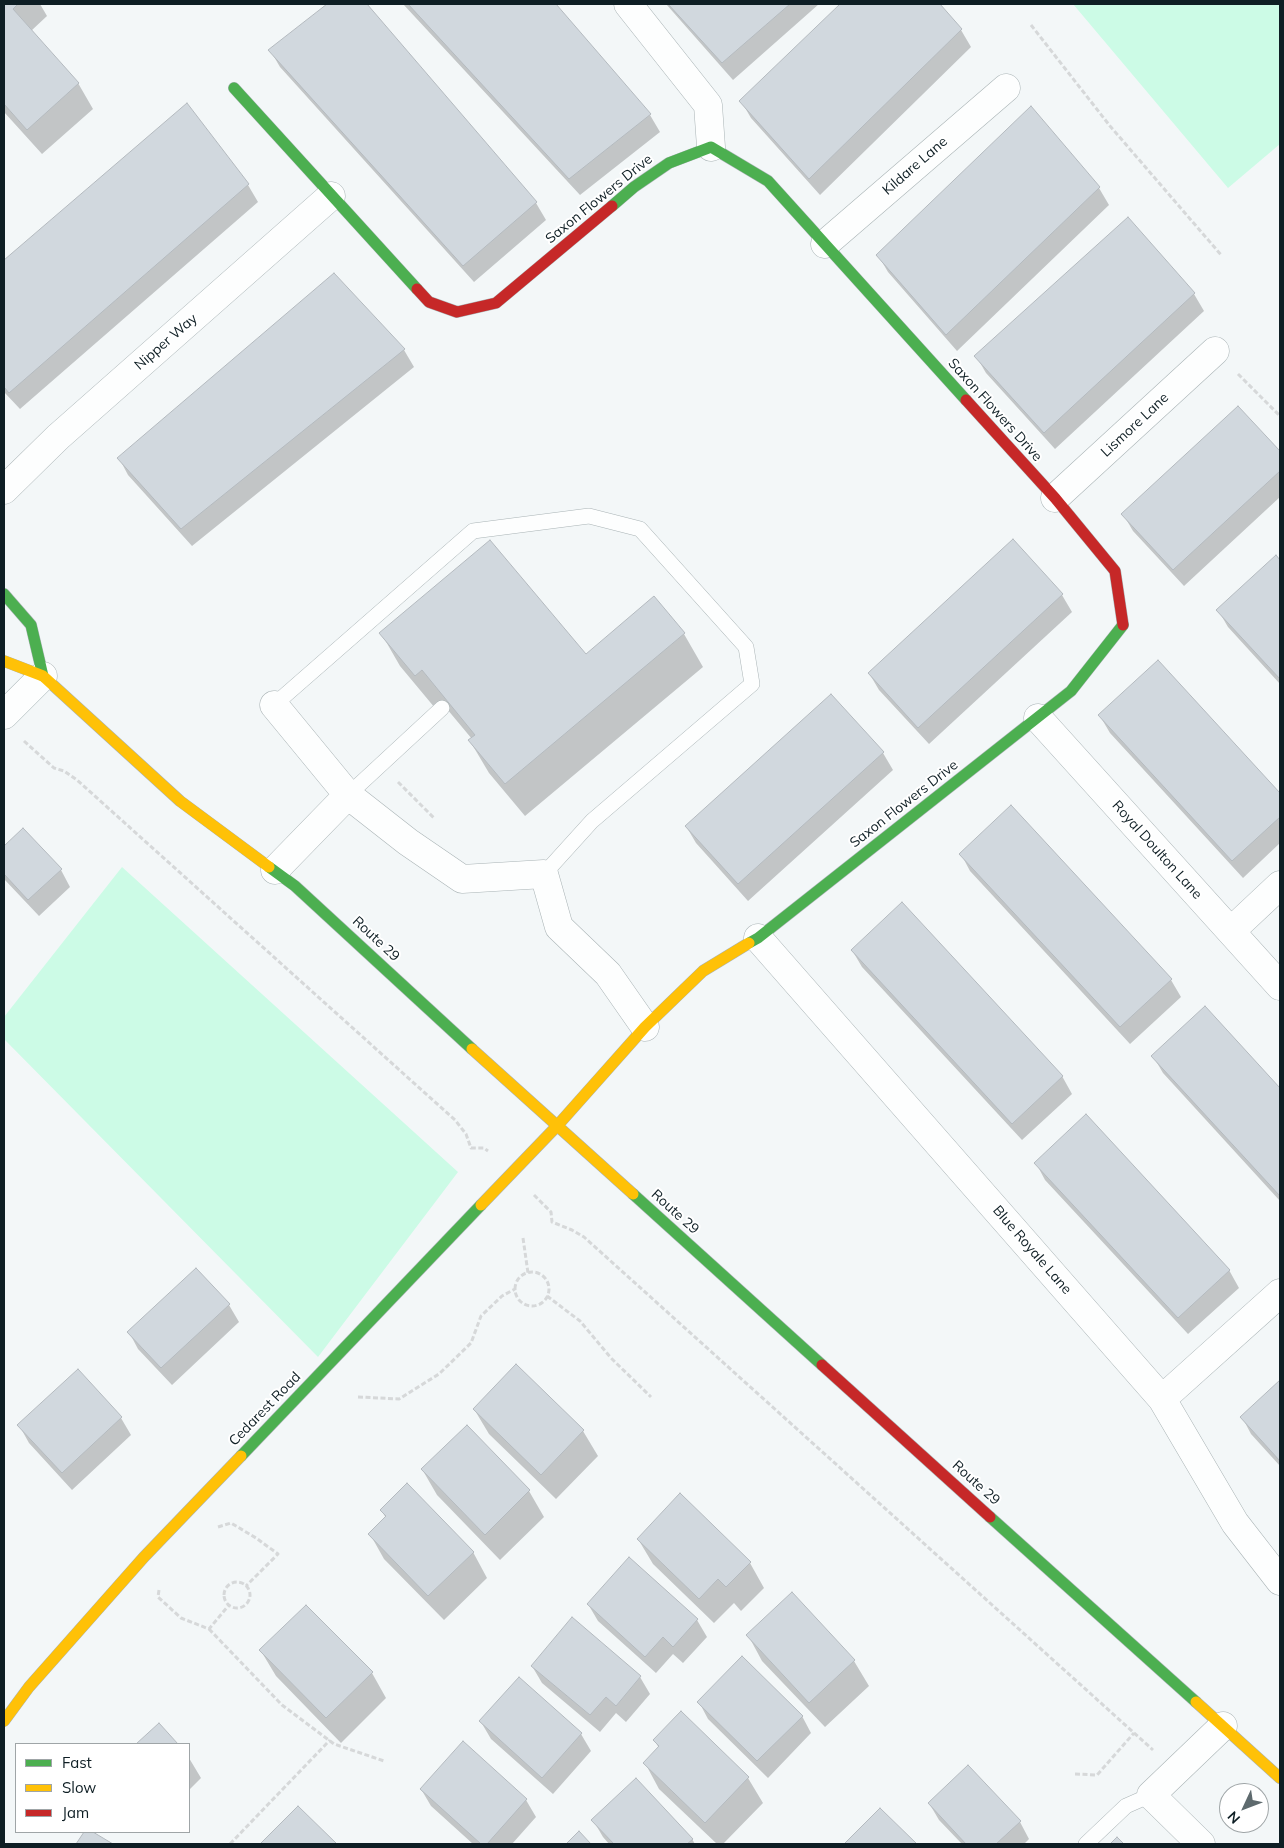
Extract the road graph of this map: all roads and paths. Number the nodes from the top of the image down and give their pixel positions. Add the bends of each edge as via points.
1 (628, 4) edge
2 (1031, 25) dead end
3 (234, 88) dead end
4 (1006, 88) dead end
5 (712, 147) junction
6 (331, 196) junction
7 (825, 244) junction
8 (1222, 256) dead end
9 (1215, 351) joint
10 (1280, 416) edge
11 (4, 490) edge
12 (1055, 498) junction
13 (4, 594) edge
14 (4, 661) edge
15 (43, 676) junction
16 (274, 705) joint
17 (442, 708) dead end
18 (1038, 718) junction
19 (11, 726) edge
20 (348, 795) junction
21 (275, 870) junction
22 (544, 874) junction
23 (1280, 885) edge
24 (1231, 931) junction
25 (758, 938) junction
26 (1280, 986) edge
27 (645, 1027) junction
28 (558, 1126) junction
29 (513, 1173) junction
30 (523, 1238) dead end
31 (528, 1273) junction
32 (515, 1289) junction
33 (1280, 1293) edge
34 (547, 1296) junction
35 (358, 1397) dead end
36 (651, 1397) dead end
37 (1162, 1399) junction
38 (214, 1529) dead end
39 (1280, 1581) edge
40 (246, 1586) junction
41 (160, 1589) dead end
42 (229, 1605) junction
43 (209, 1629) junction
44 (4, 1721) edge
45 (1223, 1726) junction
46 (1134, 1733) junction
47 (330, 1740) junction
48 (384, 1761) dead end
49 (1176, 1771) junction
50 (1075, 1774) dead end
51 (1280, 1778) edge
52 (1151, 1796) junction
53 (230, 1844) edge
54 (1086, 1844) edge
55 (1201, 1844) edge

1 - 5 street via 708,105
2 - 8 path via 1110,126
3 - 6 street, Saxon Flowers Drive
4 - 7 street, Kildare Lane
5 - 6 street, Saxon Flowers Drive via 669,163 634,187 496,303 457,312 429,302
5 - 7 street, Saxon Flowers Drive via 768,182
6 - 11 street, Nipper Way via 58,437
7 - 12 street, Saxon Flowers Drive
9 - 10 path
9 - 12 street, Lismore Lane
12 - 18 street, Saxon Flowers Drive via 1115,571 1123,627 1071,691
13 - 15 street via 31,625
14 - 15 street, Route 29
15 - 19 street
15 - 21 street, Route 29 via 180,800
16 - 20 street
16 - 22 lane via 473,531 589,516 640,529 746,647 752,684 592,821
17 - 20 lane
18 - 24 street, Royal Doulton Lane
18 - 25 street, Saxon Flowers Drive
19 - 29 path via 54,768 77,780 455,1120 466,1134 471,1148 484,1148
20 - 21 street
20 - 22 street via 462,879
21 - 28 street, Route 29
22 - 27 street via 559,927 608,974
23 - 24 street
24 - 26 street, Royal Doulton Lane
25 - 27 street, Saxon Flowers Drive via 703,971
25 - 37 street, Blue Royale Lane
27 - 28 street, Saxon Flowers Drive
28 - 29 street, Cedarest Road
28 - 45 street, Route 29
29 - 44 street, Cedarest Road via 144,1557 29,1687
29 - 46 path via 551,1212 552,1222 584,1237
30 - 31 path
31 - 32 path via 519,1278
31 - 34 path via 538,1274 546,1280
32 - 34 path via 519,1300 528,1305 539,1304
32 - 35 path via 502,1296 481,1316 471,1342 439,1374 398,1399
33 - 37 street
34 - 36 path via 580,1321 611,1358
37 - 39 street, Blue Royale Lane via 1235,1522
38 - 40 path via 231,1523 278,1554
40 - 42 path via 249,1598 245,1605 237,1608
40 - 42 path via 239,1582 231,1583 225,1589 224,1598
41 - 43 path via 158,1597 181,1618
42 - 43 path
43 - 47 path via 282,1705
45 - 49 street
45 - 51 street, Route 29
46 - 49 path
46 - 50 path via 1097,1775
47 - 48 path
47 - 53 path
49 - 52 street
52 - 54 lane via 1126,1806
52 - 55 street

